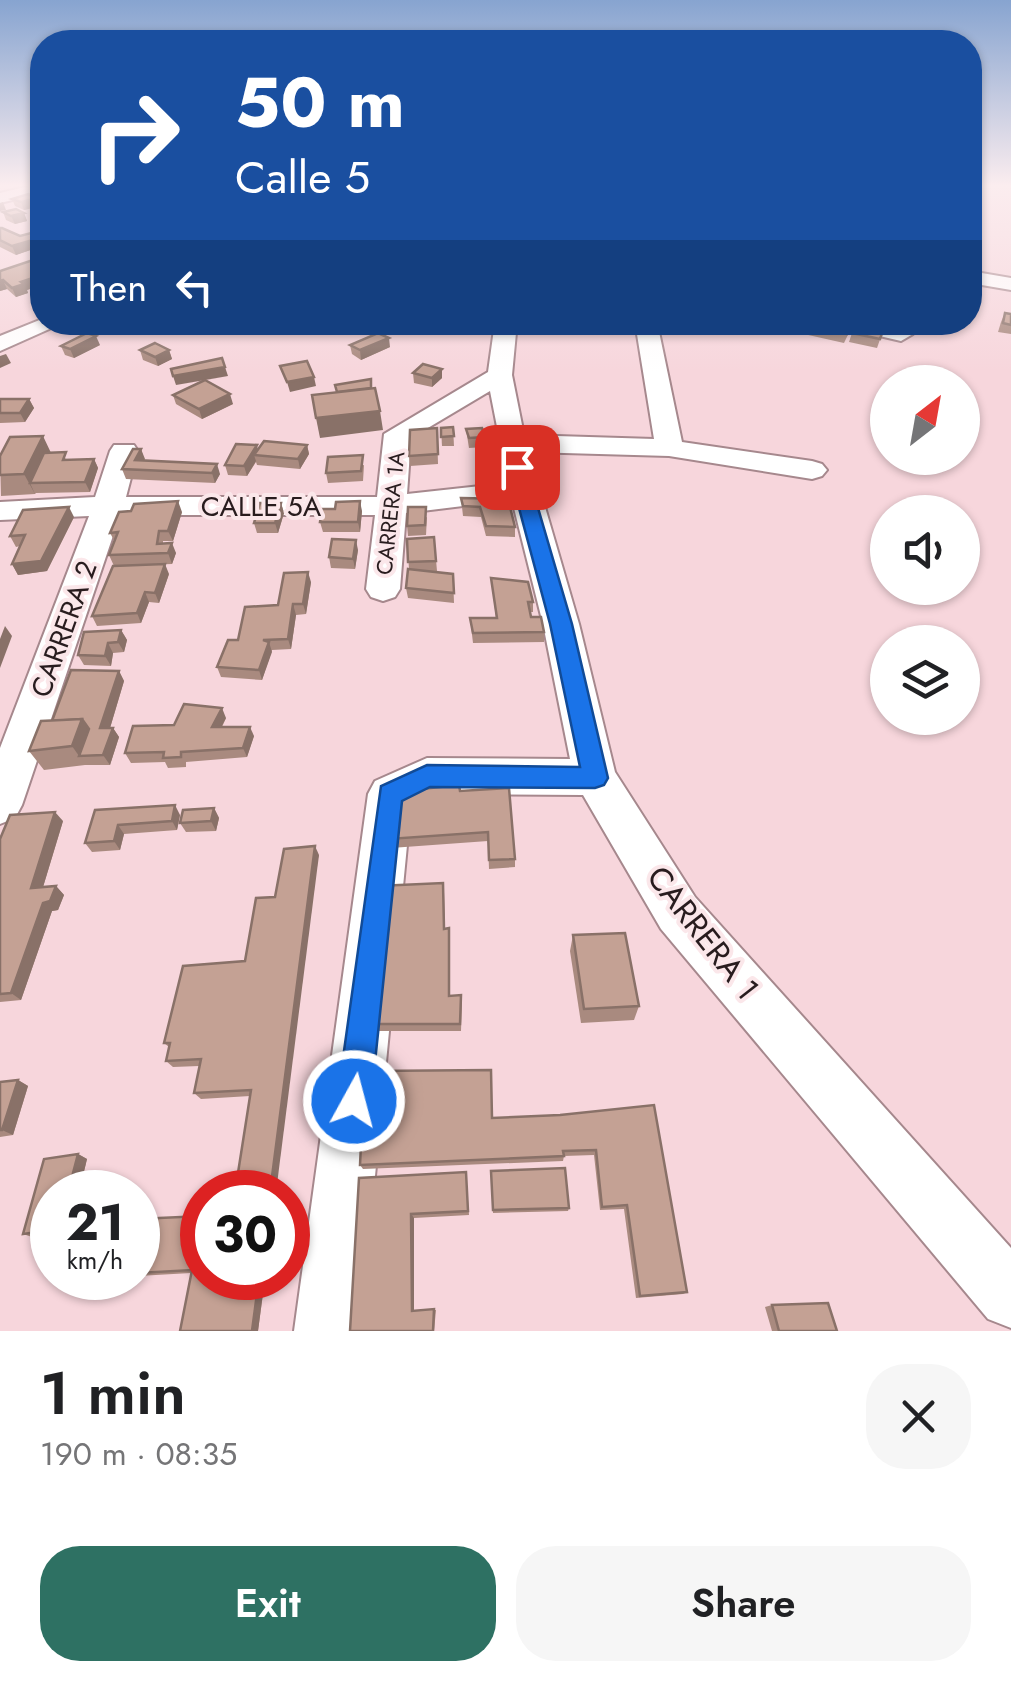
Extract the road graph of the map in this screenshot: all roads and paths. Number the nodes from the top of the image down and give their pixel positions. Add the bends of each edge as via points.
1 (982, 279) edge
2 (1011, 284) edge
3 (30, 332) edge
4 (504, 335) edge
5 (648, 335) edge
6 (0, 344) edge
7 (500, 374) junction
8 (512, 444) junction
9 (669, 448) junction
10 (124, 450) dead end
11 (812, 470) dead end
12 (522, 490) junction
13 (108, 506) junction
14 (388, 506) junction
15 (0, 510) edge
16 (383, 589) dead end
17 (595, 778) junction
18 (1, 800) edge
19 (1011, 1296) edge
20 (327, 1331) edge

1 - 2 street
3 - 6 street
4 - 7 street, CARRERA 1
5 - 9 street
7 - 8 street, CARRERA 1
7 - 14 street, CARRERA 1A via 398,434
8 - 9 street
8 - 12 street, CARRERA 1
9 - 11 street
10 - 13 street, CARRERA 2
12 - 14 street, CALLE 5A
12 - 17 street, CARRERA 1
13 - 14 street, CALLE 5A
13 - 15 street, CALLE 5A
13 - 18 street, CARRERA 2
14 - 16 street, CARRERA 1A
17 - 19 street, CARRERA 1 via 678,913
17 - 20 street via 427,776 390,794

